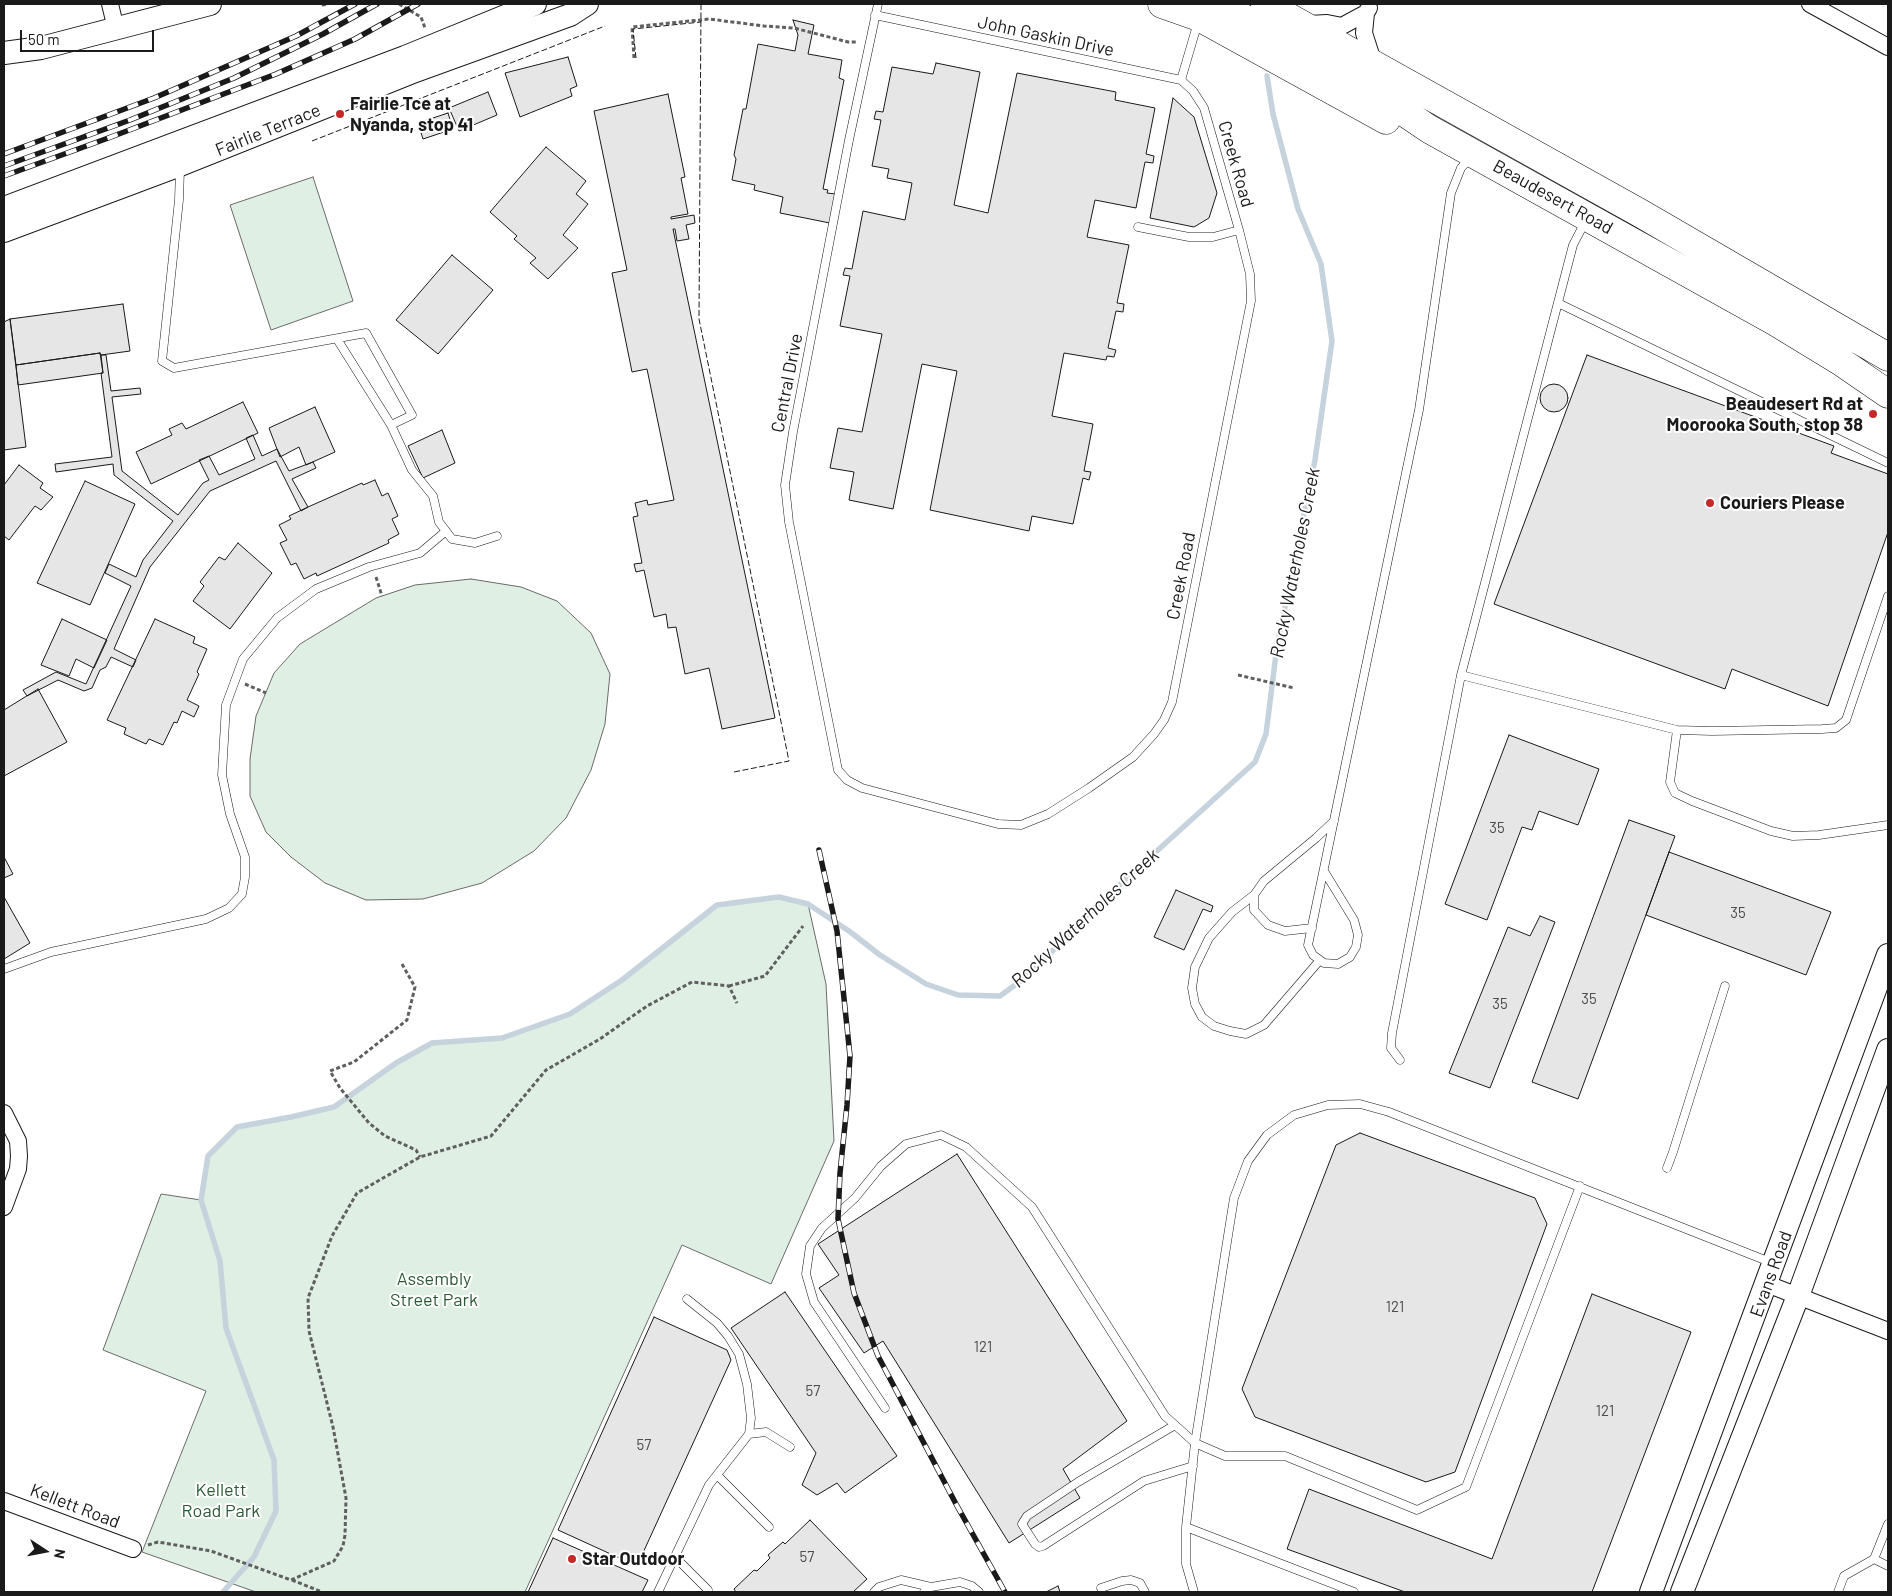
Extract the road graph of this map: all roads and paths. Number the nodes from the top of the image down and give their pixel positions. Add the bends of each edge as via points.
1 (110, 4) edge
2 (210, 4) edge
3 (323, 4) edge
4 (327, 4) edge
5 (587, 4) edge
6 (878, 4) edge
7 (1162, 4) edge
8 (1810, 4) edge
9 (530, 5) edge
10 (1368, 8) edge
11 (1208, 10) edge
12 (876, 15) junction
13 (1287, 22) edge
14 (116, 29) junction
15 (858, 42) dead end
16 (1888, 47) edge
17 (4, 52) edge
18 (634, 58) dead end
19 (1374, 64) junction
20 (1181, 80) junction
21 (1428, 129) junction
22 (1474, 154) junction
23 (169, 162) junction
24 (113, 167) junction
25 (4, 208) edge
26 (1588, 217) junction
27 (1138, 227) dead end
28 (1239, 230) junction
29 (4, 231) edge
30 (1558, 303) junction
31 (337, 339) junction
32 (1888, 356) edge
33 (1888, 394) edge
34 (390, 425) junction
35 (1888, 463) edge
36 (446, 532) junction
37 (497, 536) dead end
38 (374, 573) dead end
39 (382, 596) dead end
40 (1888, 596) edge
41 (1238, 675) dead end
42 (1461, 675) junction
43 (242, 683) dead end
44 (1294, 688) dead end
45 (266, 692) dead end
46 (1677, 730) junction
47 (838, 770) joint
48 (1334, 820) junction
49 (1888, 825) edge
50 (1324, 871) junction
51 (1254, 895) junction
52 (803, 926) dead end
53 (1312, 928) junction
54 (1888, 955) edge
55 (1320, 960) junction
56 (402, 964) dead end
57 (4, 969) edge
58 (729, 986) junction
59 (1725, 986) dead end
60 (737, 1003) dead end
61 (1888, 1050) edge
62 (1400, 1060) dead end
63 (4, 1113) edge
64 (420, 1158) junction
65 (1667, 1168) dead end
66 (1580, 1186) junction
67 (4, 1207) edge
68 (1771, 1274) junction
69 (1798, 1296) junction
70 (687, 1298) dead end
71 (1888, 1331) edge
72 (885, 1408) dead end
73 (1175, 1425) junction
74 (749, 1434) junction
75 (1195, 1443) junction
76 (790, 1446) dead end
77 (1193, 1466) junction
78 (717, 1475) junction
79 (4, 1501) edge
80 (1888, 1524) edge
81 (769, 1527) dead end
82 (1186, 1527) junction
83 (133, 1550) joint
84 (675, 1557) junction
85 (1874, 1559) junction
86 (1888, 1566) edge
87 (291, 1580) junction
88 (931, 1587) junction
89 (1101, 1588) dead end
90 (708, 1590) dead end
91 (322, 1592) edge
92 (658, 1592) edge
93 (874, 1592) edge
94 (924, 1592) edge
95 (980, 1592) edge
96 (1145, 1592) edge
97 (1194, 1592) edge
98 (1354, 1592) edge
99 (1651, 1592) edge
100 (1682, 1592) edge
101 (1838, 1592) edge

1 - 14 street
2 - 14 street
3 - 4 path
5 - 23 street, Fairlie Terrace via 570,15
6 - 12 lane, Central Drive
7 - 11 highway
8 - 16 street
9 - 24 street, Fairlie Terrace via 405,57
10 - 13 street via 1342,26
10 - 19 street via 1364,33
11 - 13 highway, Beaudesert Road
11 - 20 lane
11 - 21 highway via 1408,133
12 - 20 lane, John Gaskin Drive
12 - 47 lane, Central Drive via 804,373 785,485 789,522
13 - 19 highway, Beaudesert Road
13 - 21 highway, Beaudesert Road
14 - 17 street via 41,48
15 - 18 path via 794,28 701,19 632,27
19 - 32 highway, Beaudesert Road
20 - 28 lane, Creek Road via 1204,108
21 - 22 highway, Beaudesert Road
22 - 26 highway, Beaudesert Road
22 - 48 lane via 1460,168 1451,193 1419,410
23 - 24 lane
23 - 29 street, Fairlie Terrace
23 - 31 lane via 179,200 162,361 174,368
24 - 25 street, Fairlie Terrace
26 - 30 lane via 1573,245
26 - 33 highway, Beaudesert Road via 1776,322 1840,360
27 - 28 lane via 1212,238
28 - 47 lane, Creek Road via 1250,274 1251,300 1172,702 1154,734 1133,757 1089,788 1048,814 1021,825 998,824 862,788 847,780
30 - 35 lane
30 - 42 lane
31 - 34 lane
31 - 34 lane via 366,333 412,415
34 - 36 lane via 412,470 433,496 439,522
36 - 37 lane via 452,539 475,543
36 - 57 lane via 420,553 369,567 316,590 277,618 243,659 226,705 222,775 230,814 245,856 242,894 229,908 206,919 51,952
38 - 39 path
40 - 46 lane via 1846,720 1836,728
41 - 44 path
42 - 46 lane
42 - 62 lane via 1392,1033 1391,1048
43 - 45 path
46 - 49 lane via 1670,782 1676,793 1692,802 1770,831 1793,836
48 - 50 lane
48 - 51 lane via 1264,881
50 - 53 lane
50 - 55 lane via 1354,920 1358,935 1350,957 1338,964
51 - 53 lane via 1254,910 1268,925 1285,931
51 - 55 lane via 1232,912 1209,938 1195,967 1192,988 1202,1017 1214,1026 1246,1034 1264,1025
52 - 58 path via 765,976
53 - 55 lane via 1308,945
54 - 68 street, Evans Road
56 - 64 path via 415,987 407,1020 354,1062 330,1071 369,1123 384,1136 416,1150
58 - 60 path
58 - 64 path via 692,982 647,1006 600,1039 546,1070 491,1136
59 - 65 lane
61 - 69 street, Evans Road
63 - 67 street via 18,1142 19,1156 18,1169
64 - 87 path via 357,1193 332,1236 308,1298 309,1331 346,1498 345,1535 334,1561
66 - 68 lane
66 - 75 lane via 1466,1487 1417,1510 1285,1456 1225,1456
66 - 75 lane via 1389,1112 1360,1104 1328,1105 1294,1115 1267,1135 1252,1155 1234,1198
68 - 69 street
68 - 99 street, Evans Road
69 - 71 street
69 - 100 street, Evans Road
70 - 74 lane via 717,1323 739,1354 747,1384 751,1418
72 - 73 lane via 814,1302 806,1274 810,1246 822,1228 906,1144 941,1136 966,1147 1032,1207 1165,1416
73 - 75 lane
73 - 77 lane via 1078,1482 1026,1516 1022,1524 1035,1544 1043,1546 1144,1480
74 - 76 lane via 766,1432
74 - 78 lane
75 - 77 lane
77 - 82 lane
78 - 81 lane
78 - 84 lane via 709,1484
79 - 83 street, Kellett Road
80 - 85 lane
82 - 97 lane via 1186,1564
82 - 98 lane
83 - 87 path via 158,1542 211,1551
84 - 90 lane
84 - 92 lane
85 - 86 lane
85 - 101 lane via 1844,1576
87 - 91 path
88 - 93 lane via 901,1580 879,1587
88 - 94 lane
88 - 95 lane via 960,1582
89 - 96 lane via 1131,1580 1140,1583

